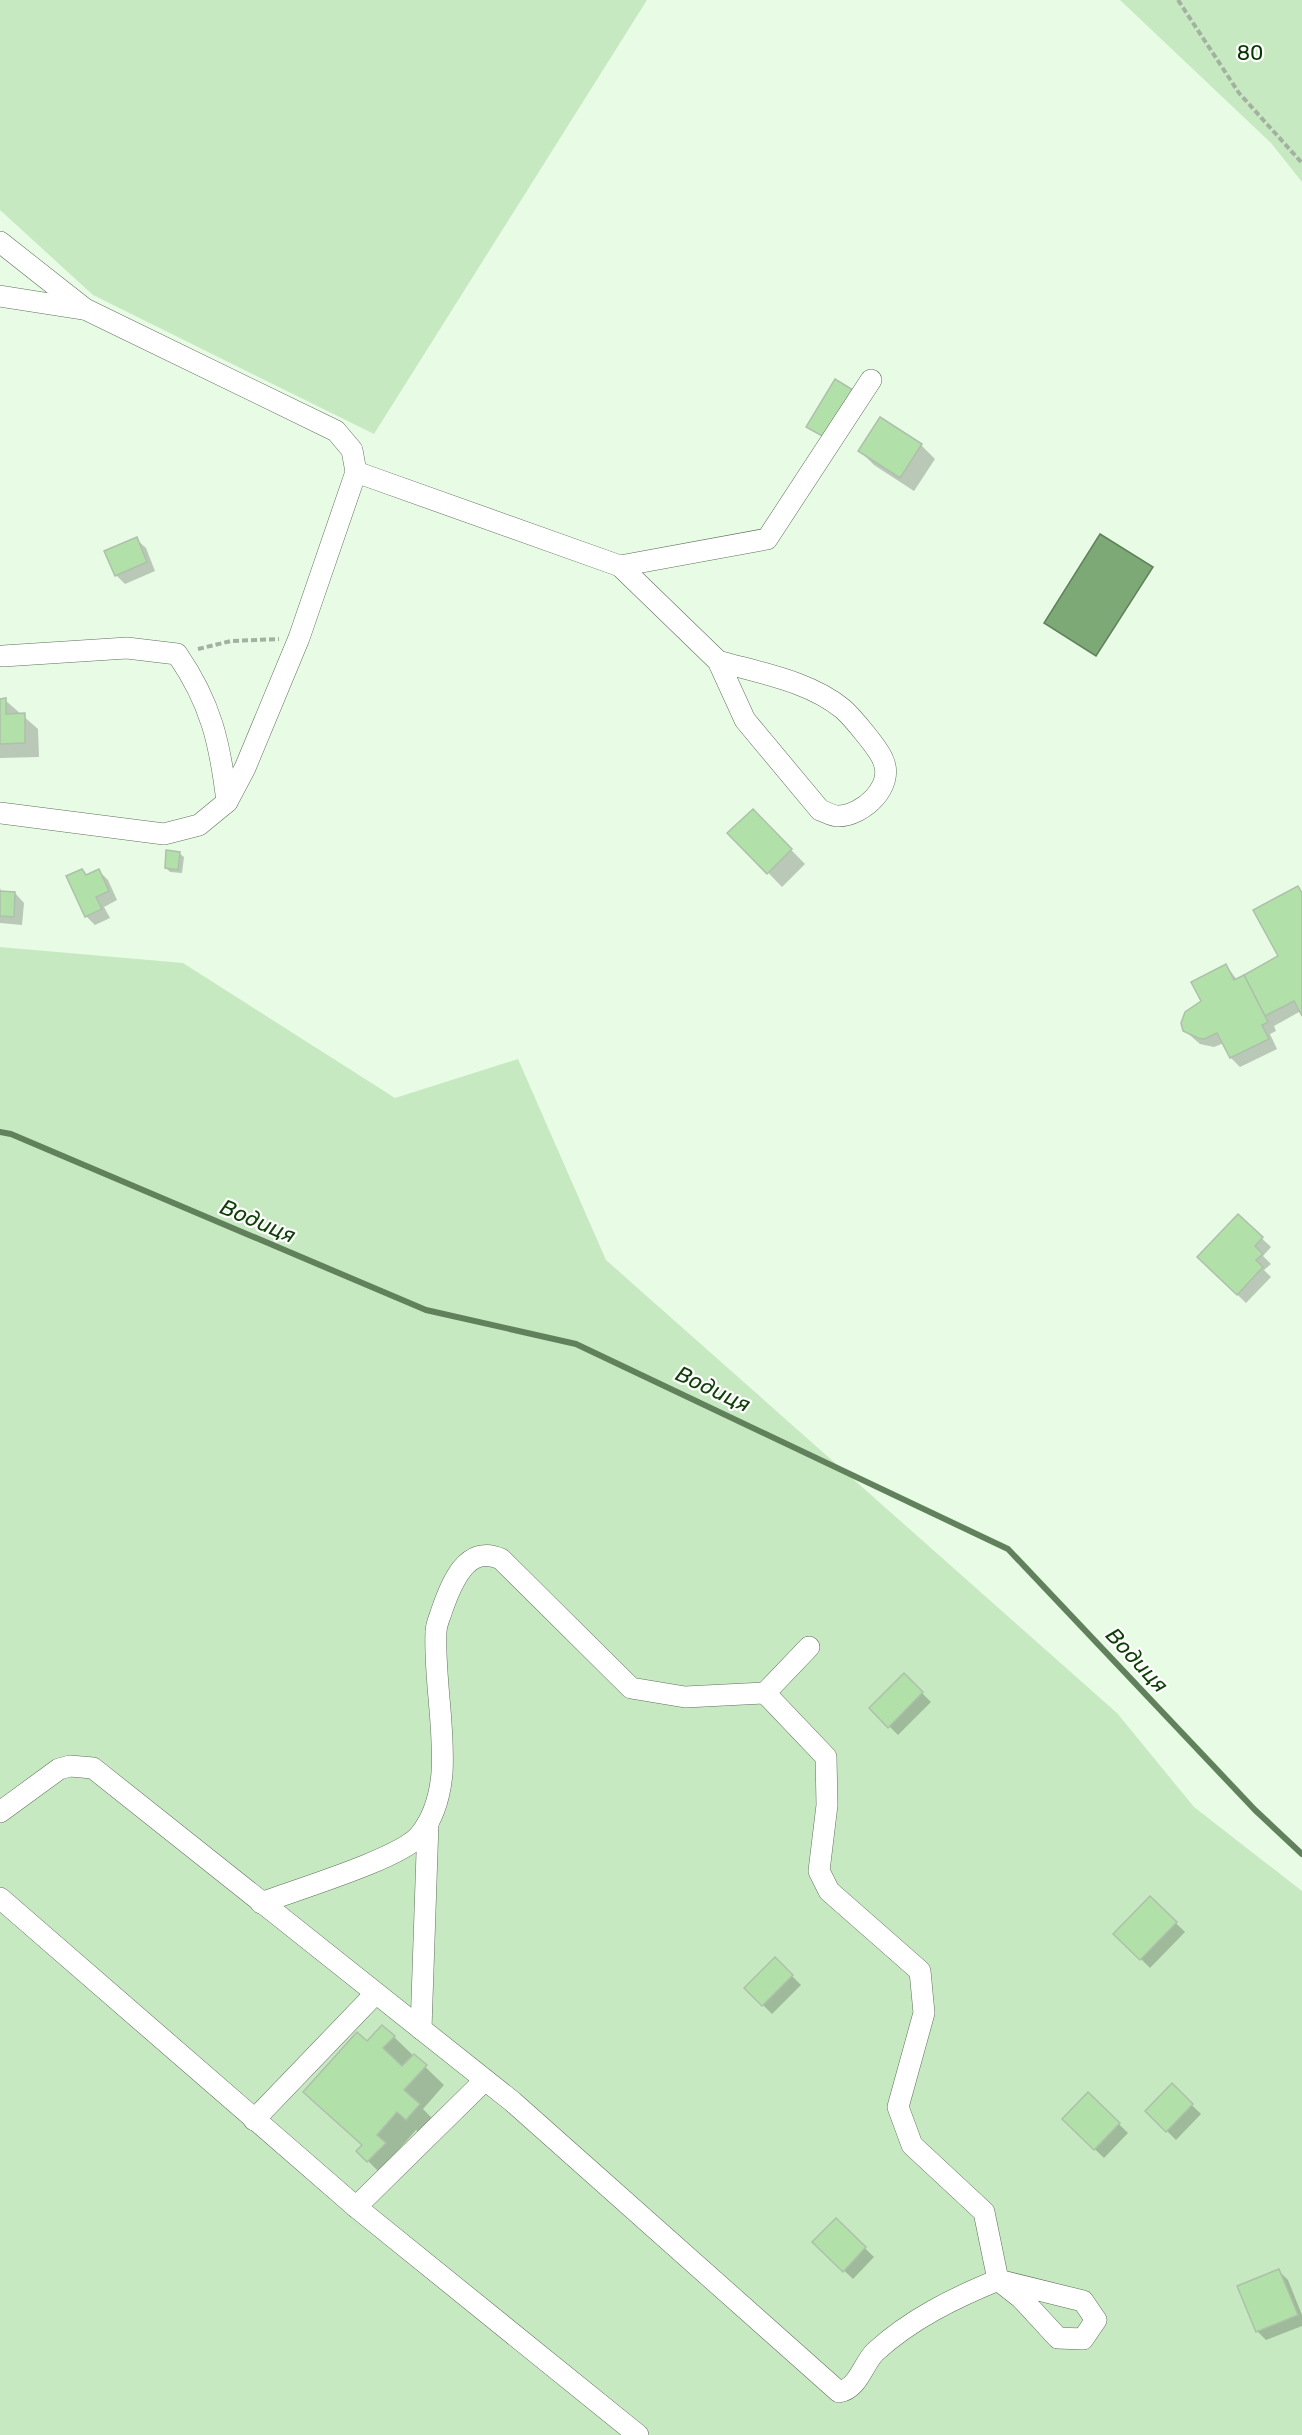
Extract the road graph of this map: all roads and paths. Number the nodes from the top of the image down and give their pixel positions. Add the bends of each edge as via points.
1 (1178, 0) edge
2 (1302, 164) edge
3 (0, 242) edge
4 (0, 296) edge
5 (85, 309) junction
6 (872, 380) dead end
7 (356, 472) junction
8 (620, 566) junction
9 (300, 638) junction
10 (177, 654) junction
11 (3, 656) dead end
12 (718, 661) junction
13 (227, 802) junction
14 (0, 813) edge
15 (809, 1647) dead end
16 (765, 1693) junction
17 (0, 1812) edge
18 (428, 1823) junction
19 (0, 1898) edge
20 (261, 1903) junction
21 (375, 1994) junction
22 (421, 2030) junction
23 (485, 2080) junction
24 (254, 2120) junction
25 (356, 2207) junction
26 (638, 2435) edge

1 - 2 path via 1239,93
3 - 5 street
4 - 5 street
5 - 7 street via 336,431 352,450
6 - 8 street via 767,539
7 - 8 street
7 - 9 street
8 - 12 street
9 - 10 path via 231,641
9 - 13 street
10 - 11 street via 127,648
10 - 13 street via 208,707 220,748
12 - 12 street via 746,720 820,810 837,816 854,813 882,790 886,775 884,759 844,710 808,688
13 - 14 street via 199,825 164,834
15 - 16 street
16 - 18 street via 685,1697 631,1688 501,1559 480,1555 462,1568 448,1591 435,1629 442,1772
16 - 23 street via 826,1757 827,1805 819,1871 829,1891 920,1971 924,2013 898,2107 912,2145 984,2212 998,2280 964,2294 901,2330 873,2355 853,2384 839,2392
17 - 20 street via 59,1769 93,1768
18 - 20 street via 403,1850
18 - 22 street
19 - 24 street
20 - 21 street
21 - 22 street
21 - 24 street
22 - 23 street
23 - 25 street
24 - 25 street
25 - 26 street

